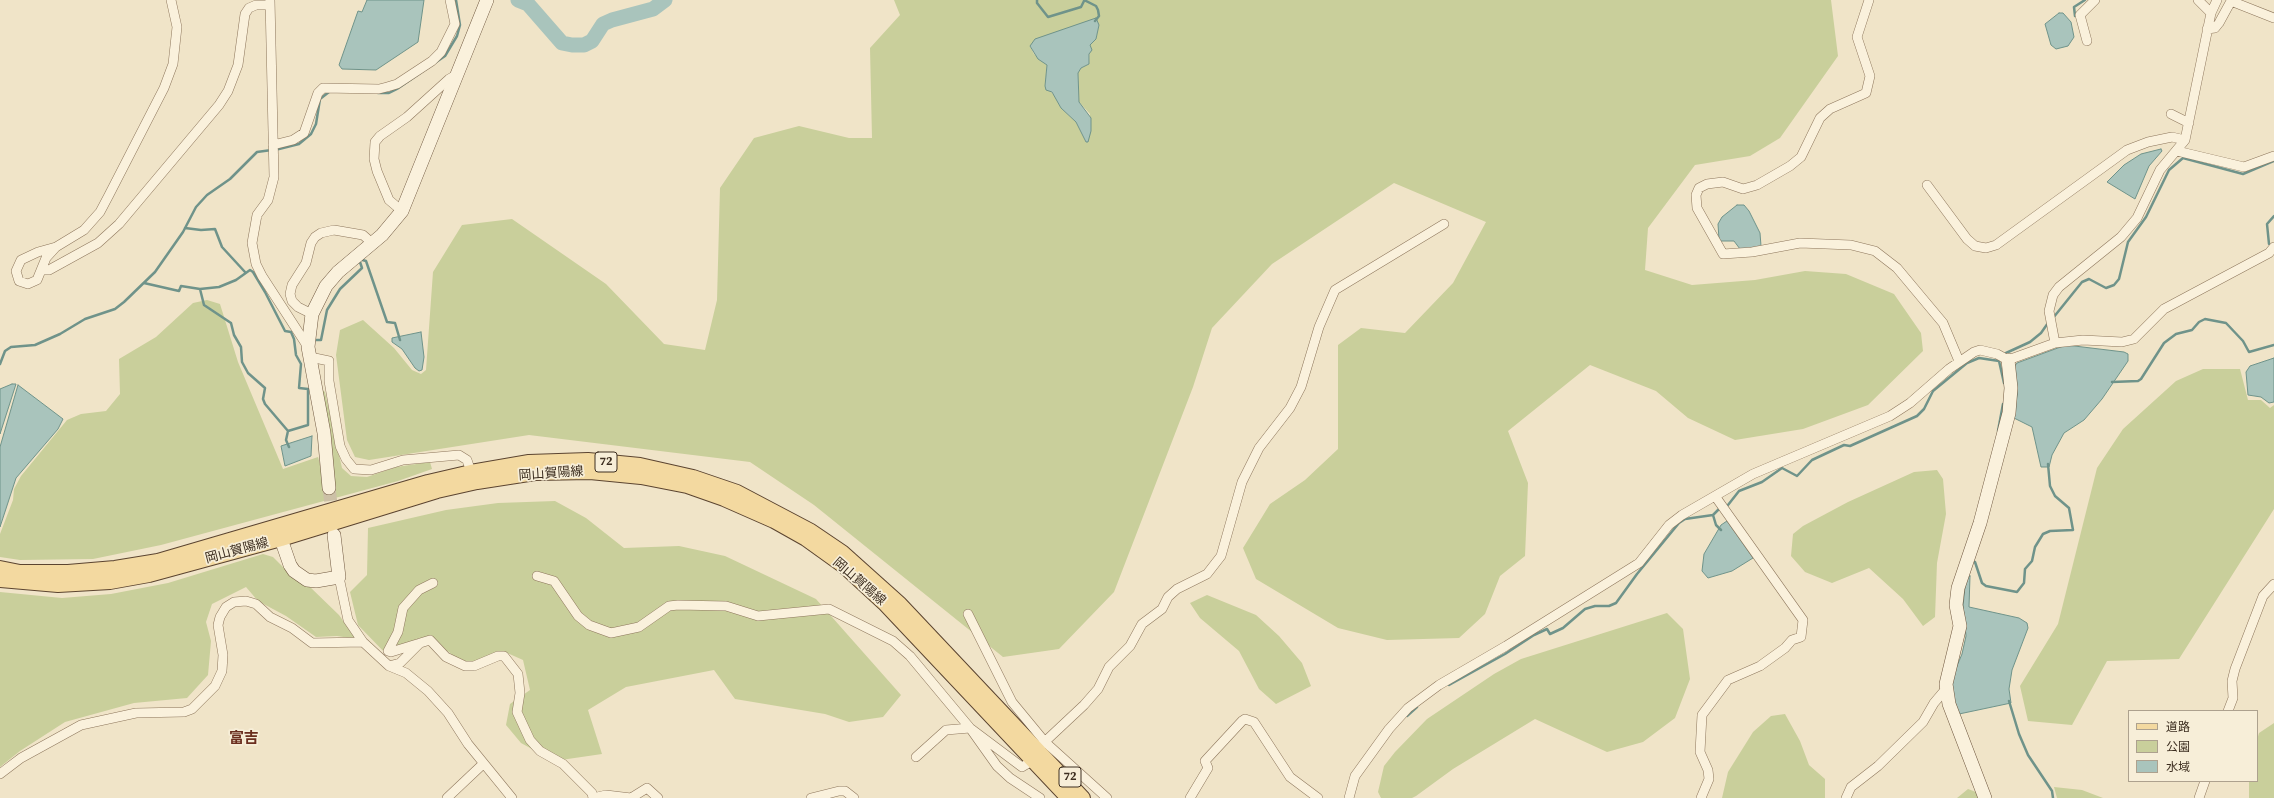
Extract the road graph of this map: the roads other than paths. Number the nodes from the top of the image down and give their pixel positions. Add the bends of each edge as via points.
1 (171, 0) edge
2 (450, 0) edge
3 (487, 0) edge
4 (1869, 0) edge
5 (2095, 0) edge
6 (2198, 0) edge
7 (2217, 0) edge
8 (270, 2) edge
9 (2210, 13) junction
10 (2274, 18) edge
11 (2207, 29) junction
12 (2087, 41) dead end
13 (456, 75) junction
14 (2171, 114) dead end
15 (2189, 123) junction
16 (2185, 140) junction
17 (273, 149) junction
18 (2177, 151) junction
19 (2274, 156) edge
20 (1927, 185) dead end
21 (402, 210) junction
22 (1444, 224) dead end
23 (372, 243) junction
24 (56, 247) junction
25 (2274, 247) edge
26 (43, 270) junction
27 (312, 314) junction
28 (2055, 343) junction
29 (309, 352) junction
30 (2005, 357) junction
31 (1959, 361) junction
32 (471, 472) junction
33 (329, 488) tunnel mouth
34 (1715, 496) junction
35 (334, 535) tunnel mouth
36 (281, 539) junction
37 (0, 568) edge
38 (537, 576) dead end
39 (338, 577) junction
40 (11, 578) edge
41 (433, 583) dead end
42 (2274, 584) edge
43 (968, 614) dead end
44 (363, 642) junction
45 (420, 643) junction
46 (389, 666) junction
47 (1945, 690) junction
48 (2228, 710) edge
49 (970, 728) junction
50 (1040, 753) junction
51 (916, 757) dead end
52 (483, 764) junction
53 (0, 774) edge
54 (2205, 782) edge
55 (447, 798) edge
56 (512, 798) edge
57 (593, 798) edge
58 (658, 798) edge
59 (810, 798) edge
60 (854, 798) edge
61 (1040, 798) edge
62 (1068, 798) edge
63 (1083, 798) edge
64 (1092, 798) edge
65 (1107, 798) edge
66 (1190, 798) edge
67 (1318, 798) edge
68 (1349, 798) edge
69 (1701, 798) edge
70 (1846, 798) edge
71 (1985, 798) edge
72 (2199, 798) edge

1 - 24 street via 177,39 173,64 164,88 100,212 84,230
2 - 17 street via 455,24 441,52 432,60 397,84 387,87 323,88 317,96 304,133
3 - 13 street
4 - 31 street via 1857,37 1870,76 1866,93 1830,109 1820,118 1801,157 1790,166 1757,185 1743,188 1723,182 1707,184 1699,188 1696,195 1697,208 1723,254 1752,252 1800,243 1851,245 1875,251 1897,268 1943,323
5 - 12 street via 2080,15
6 - 9 street
7 - 9 street
8 - 17 street
8 - 26 street via 249,8 245,14 238,65 228,91 219,105 119,224 98,243 49,270
9 - 11 street
10 - 11 street via 2231,1 2215,28
11 - 15 street
13 - 21 street via 437,129
13 - 21 street via 375,142 374,159 388,200
14 - 15 street
15 - 16 street
16 - 18 street
16 - 20 street via 2172,137 2127,150 1996,245 1986,248 1975,246 1967,239
17 - 29 street via 272,188 257,215 253,226 252,243 256,264 262,276
18 - 19 street via 2244,167
18 - 28 street via 2160,170 2137,218 2121,237 2059,287 2050,302 2050,321
21 - 23 street via 382,235
22 - 50 street via 1335,290 1319,327 1301,387 1290,408 1259,448 1242,482 1221,556 1207,574 1177,589 1168,597 1162,609 1142,624 1130,646 1109,667 1098,689
23 - 27 street via 338,272 326,286
23 - 27 street via 363,235 334,230 315,237 306,263 292,284 290,294 298,307
24 - 26 street via 46,258
24 - 26 street via 21,260 17,265 16,277 23,284 33,283
25 - 28 street via 2164,309 2134,339 2122,342 2083,340
27 - 29 street
28 - 30 street
29 - 32 street via 329,361 329,381 340,446 354,469 371,470 402,460 460,455 467,460
29 - 33 street via 324,433
30 - 31 street via 1980,350
30 - 47 street via 2011,388 2009,413 1980,523 1958,588 1956,605 1960,626 1946,676
31 - 34 street via 1910,403 1890,416 1753,474
32 - 40 main road, 岡山賀陽線 / 72 via 428,482 158,561 115,568
32 - 50 main road, 岡山賀陽線 / 72 via 529,462 588,460 640,465 693,477 737,492 811,531 866,572 900,604
34 - 68 street via 1669,524 1639,563 1439,685 1408,708 1389,729 1355,776
34 - 69 street via 1803,620 1801,637 1792,640 1760,666 1728,680 1702,715 1700,752 1709,779
35 - 39 street
36 - 39 street via 290,565 300,576 316,581
36 - 40 main road, 岡山賀陽線 / 72 via 149,575 110,582 58,585
36 - 50 main road, 岡山賀陽線 / 72 via 437,491 535,473 590,472 641,477 687,486 724,498 774,521 806,539 845,567
37 - 40 main road, 岡山賀陽線 / 72
38 - 49 street via 554,581 578,616 589,625 611,632 639,627 670,606 678,605 726,606 758,616 829,609 893,641 910,656
39 - 44 street via 348,620
41 - 45 street via 419,590 403,608 396,637 387,649 392,652
42 - 48 street via 2263,596 2235,669 2232,681 2233,698
43 - 50 street
44 - 46 street
44 - 53 street via 312,643 292,628 270,617 256,604 234,602 226,607 218,625 223,655 222,671 215,686 192,709 184,712 136,714 81,726 20,758
45 - 46 street via 400,663
45 - 57 street via 432,641 446,657 465,666 474,666 504,656 518,674 520,693 517,712 530,740 540,751 563,764 592,792
46 - 52 street via 406,673 428,691 448,712
47 - 70 street via 1934,702 1923,722 1878,766 1851,787
47 - 71 street
49 - 50 street via 1022,767
49 - 51 street via 946,730
49 - 61 street via 997,766
50 - 62 main road, 岡山賀陽線 / 72
50 - 63 main road, 岡山賀陽線 / 72
50 - 64 main road, 岡山賀陽線 / 72
50 - 65 street
52 - 55 street
52 - 56 street
54 - 72 street
57 - 58 street via 606,795 631,798 647,788
59 - 60 street via 845,791
66 - 67 street via 1208,768 1205,760 1245,720 1254,722 1290,776

